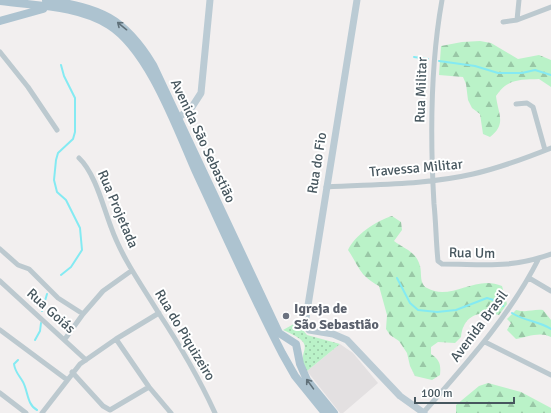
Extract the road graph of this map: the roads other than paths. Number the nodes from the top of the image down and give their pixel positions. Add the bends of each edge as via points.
1 (210, 0) edge
2 (357, 0) edge
3 (442, 0) edge
4 (519, 0) edge
5 (0, 1) edge
6 (48, 4) edge
7 (551, 7) edge
8 (517, 20) junction
9 (0, 21) edge
10 (503, 22) dead end
11 (0, 52) edge
12 (516, 104) dead end
13 (178, 118) junction
14 (57, 130) dead end
15 (551, 148) edge
16 (545, 150) junction
17 (79, 158) dead end
18 (433, 180) junction
19 (326, 187) junction
20 (0, 249) edge
21 (551, 254) edge
22 (539, 258) junction
23 (131, 271) junction
24 (529, 278) junction
25 (0, 280) edge
26 (551, 291) edge
27 (159, 313) junction
28 (82, 314) junction
29 (0, 330) edge
30 (116, 338) junction
31 (65, 339) junction
32 (292, 341) junction
33 (485, 342) junction
34 (298, 349) junction
35 (282, 354) junction
36 (86, 360) junction
37 (72, 372) junction
38 (551, 376) edge
39 (66, 380) junction
40 (149, 387) junction
41 (0, 393) edge
42 (26, 413) edge
43 (42, 413) edge
44 (171, 413) edge
45 (215, 413) edge
46 (325, 413) edge
47 (334, 413) edge
48 (423, 413) edge

1 - 13 street via 201,93 192,107
2 - 19 street, Rua do Fio
3 - 18 street, Rua Militar via 433,69
4 - 8 street
5 - 6 main road
6 - 9 main road
13 -> 6 main road, Avenida São Sebastião via 147,55 132,34 106,15 87,7
6 - 35 main road, Avenida São Sebastião via 98,19 122,35 140,56 174,122
7 - 8 street
8 - 10 street
11 - 14 street
12 - 16 street via 527,103 533,107
13 - 32 main road, Avenida São Sebastião via 278,330 282,336
15 - 16 street, Travessa Militar
16 - 18 street, Travessa Militar via 472,174
17 - 23 street, Rua Projetada via 89,170
18 - 19 street, Travessa Militar
18 - 22 street, Rua Um via 440,263 496,266
19 - 48 street, Rua do Fio via 305,324 307,329 347,340 400,396
20 - 28 street via 18,265 29,269 58,298
21 - 22 street
22 - 24 street, Avenida Brasil
23 - 27 street, Rua do Piquizeiro
23 - 28 street via 104,291
24 - 26 street
24 - 33 street, Avenida Brasil
25 - 31 street, Rua Goiás
27 - 30 street
27 - 45 street, Rua do Piquizeiro via 203,387
28 - 31 street
29 - 39 street
30 - 36 street
30 - 40 street
31 - 36 street, Rua Goiás
32 - 34 main road
32 - 35 main road via 284,343 281,347
33 - 38 street
33 - 48 street, Avenida Brasil
34 - 35 main road via 292,357
47 -> 34 main road via 307,380 300,364
35 - 46 main road, Avenida São Sebastião via 295,376
36 - 37 street
37 - 39 street
37 - 40 street via 103,406 110,410
39 - 43 street
40 - 44 street
41 - 42 street

